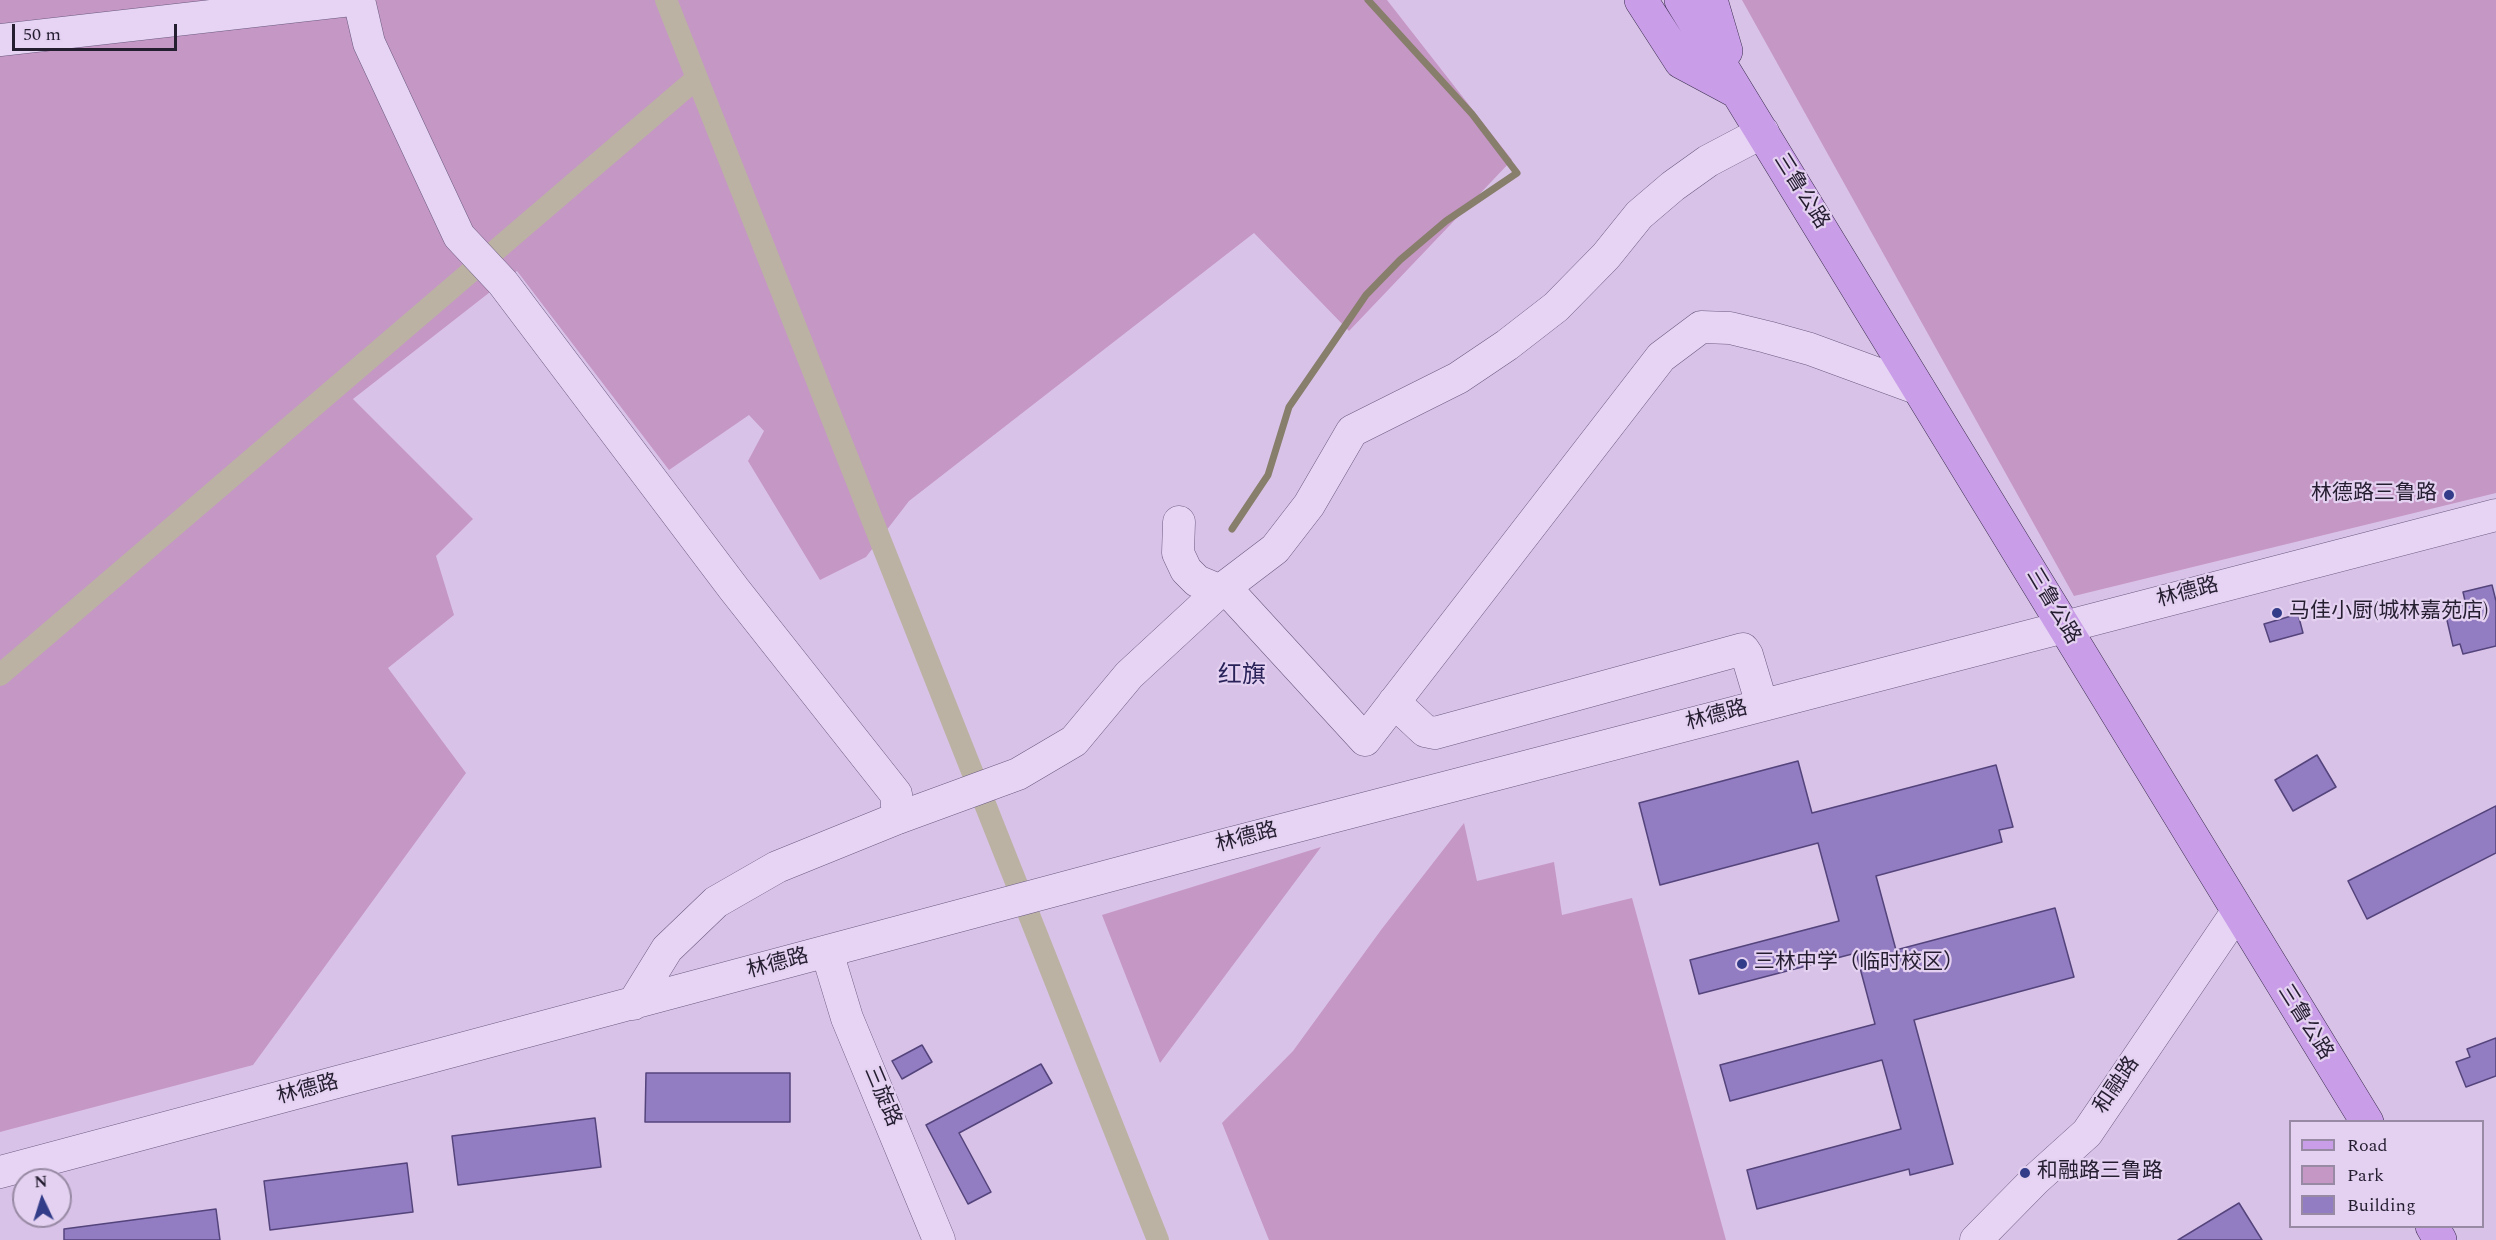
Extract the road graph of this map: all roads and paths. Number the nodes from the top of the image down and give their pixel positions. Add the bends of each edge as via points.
1 (351, 0) edge
2 (360, 0) edge
3 (1641, 0) edge
4 (1681, 0) edge
5 (1711, 0) edge
6 (0, 40) edge
7 (1738, 93) junction
8 (1763, 132) junction
9 (1920, 389) junction
10 (2496, 515) edge
11 (1179, 522) dead end
12 (1221, 590) junction
13 (2064, 627) junction
14 (1395, 702) junction
15 (1762, 705) junction
16 (898, 818) junction
17 (2237, 912) junction
18 (827, 952) junction
19 (633, 1004) junction
20 (2366, 1120) edge
21 (0, 1172) edge
22 (939, 1240) edge
23 (1976, 1240) edge

1 - 6 street
2 - 16 street via 369,43 459,236 503,283 734,589 896,794
3 - 7 main road, 三鲁公路 via 1681,62
4 - 7 main road, 三鲁公路
5 - 7 main road, 三鲁公路
7 - 8 main road, 三鲁公路
8 - 9 main road, 三鲁公路
8 - 12 street via 1708,161 1672,186 1639,215 1556,308 1507,345 1458,378 1352,431 1309,505 1275,549
9 - 13 main road, 三鲁公路
9 - 14 street via 1789,343 1730,328 1701,327 1661,357
10 - 13 street, 林德路
11 - 12 street via 1178,553 1186,570 1197,581
12 - 14 street via 1233,596 1365,740
12 - 16 street via 1129,675 1074,741 1018,774
13 - 15 street, 林德路
13 - 17 main road, 三鲁公路
14 - 15 street via 1425,731 1435,733 1743,649
15 - 18 street, 林德路
16 - 19 street via 777,867 716,902 667,949
17 - 20 main road, 三鲁公路
17 - 23 street, 和融路 via 2087,1133
18 - 19 street, 林德路
18 - 22 street, 三旋路 via 847,1018
19 - 21 street, 林德路

